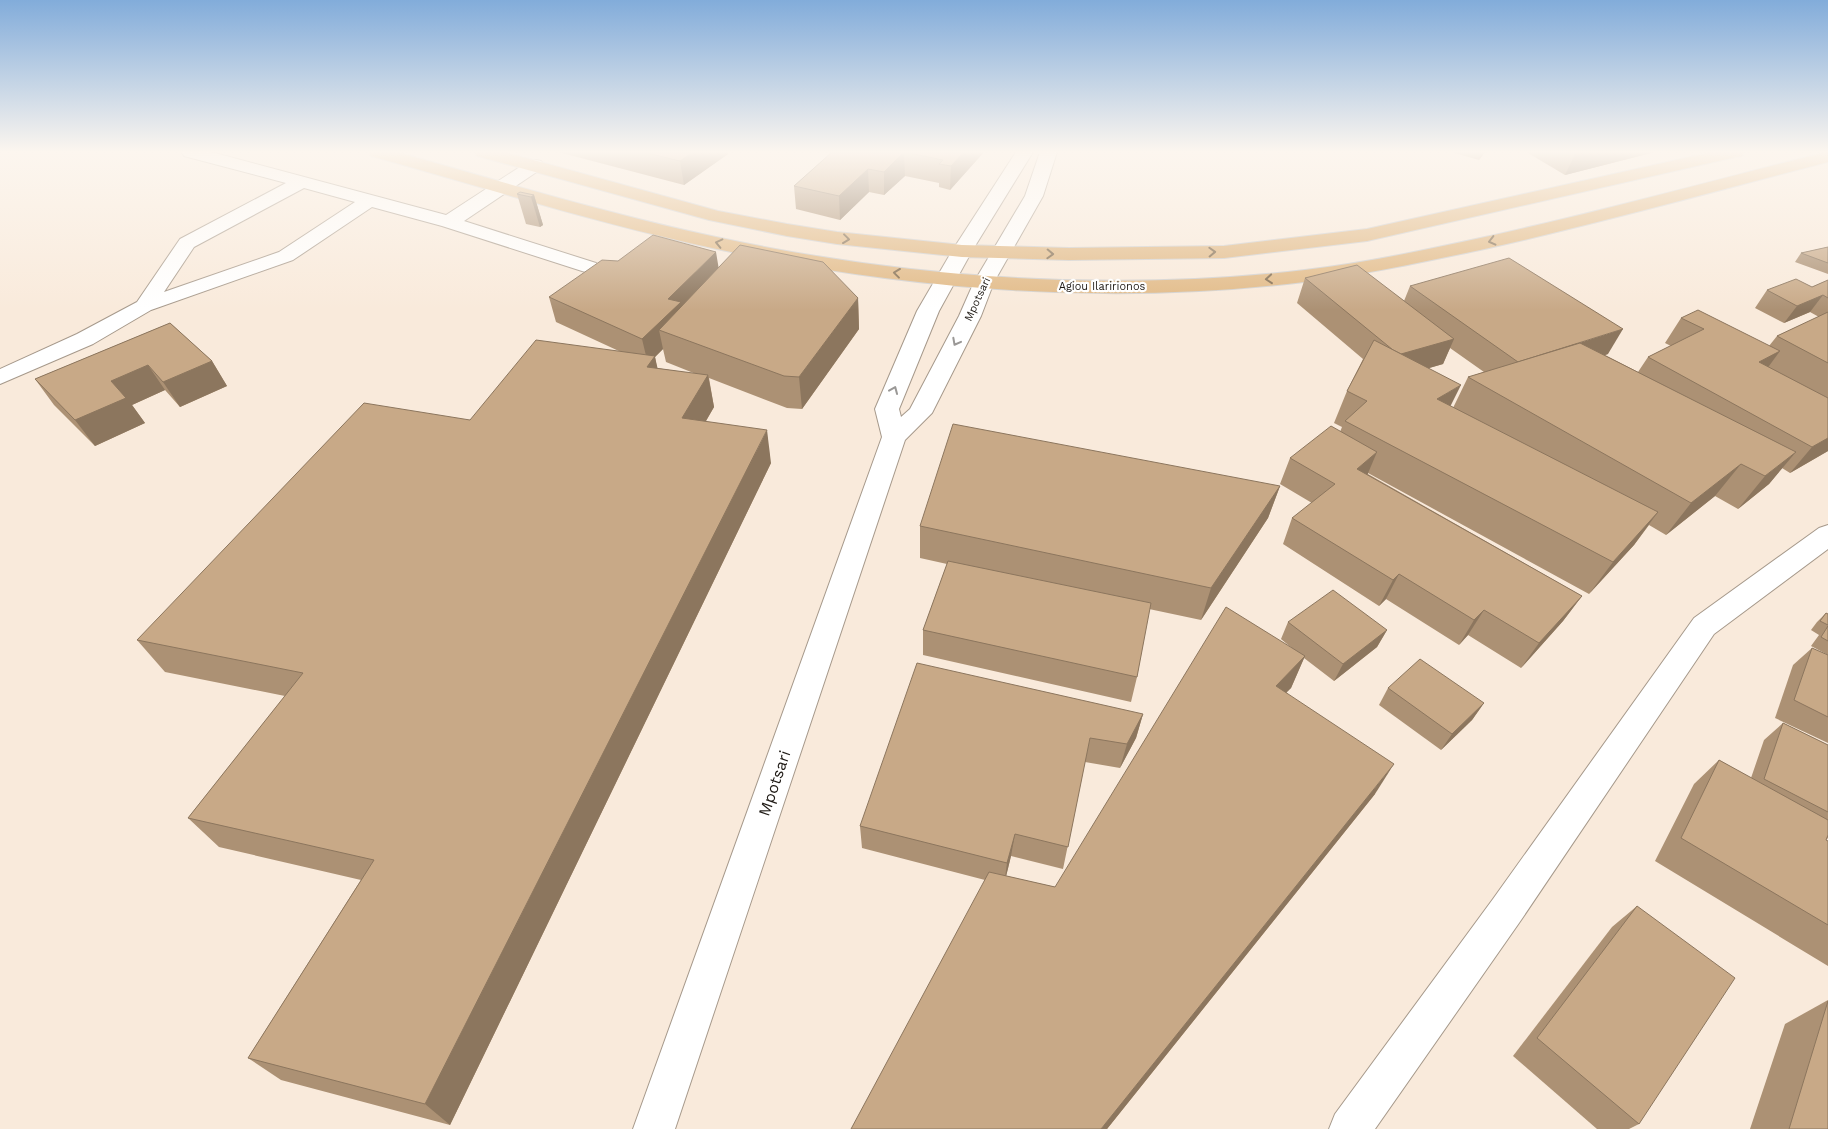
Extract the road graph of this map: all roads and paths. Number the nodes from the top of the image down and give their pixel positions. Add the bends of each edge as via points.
1 (260, 205) edge
2 (366, 205) edge
3 (381, 205) edge
4 (475, 205) edge
5 (567, 205) edge
6 (673, 205) edge
7 (991, 205) edge
8 (1029, 205) edge
9 (1507, 205) edge
10 (1638, 205) edge
11 (449, 222) junction
12 (962, 251) junction
13 (1001, 253) junction
14 (589, 267) edge
15 (945, 279) junction
16 (984, 282) junction
17 (144, 306) junction
18 (3, 371) edge
19 (894, 437) junction
20 (1828, 535) edge
21 (654, 1129) edge
22 (1350, 1129) edge

1 - 17 street via 188,243
2 - 17 street via 286,256
3 - 11 street
4 - 11 street
15 -> 5 main road, Agiou Ilaririonos via 763,253
6 -> 12 main road via 787,230
7 - 12 street
8 - 13 street, Mpotsari
13 -> 9 main road via 1224,252 1357,236
10 -> 16 main road, Agiou Ilaririonos via 1481,244 1318,274 1140,287
11 - 14 street
12 - 13 main road
12 - 15 street
13 - 16 street, Mpotsari
15 - 16 main road, Agiou Ilaririonos
19 -> 15 street via 887,409 928,310
16 -> 19 street, Mpotsari via 920,412
17 - 18 street via 85,339
19 - 21 street, Mpotsari
20 - 22 street via 1704,626

